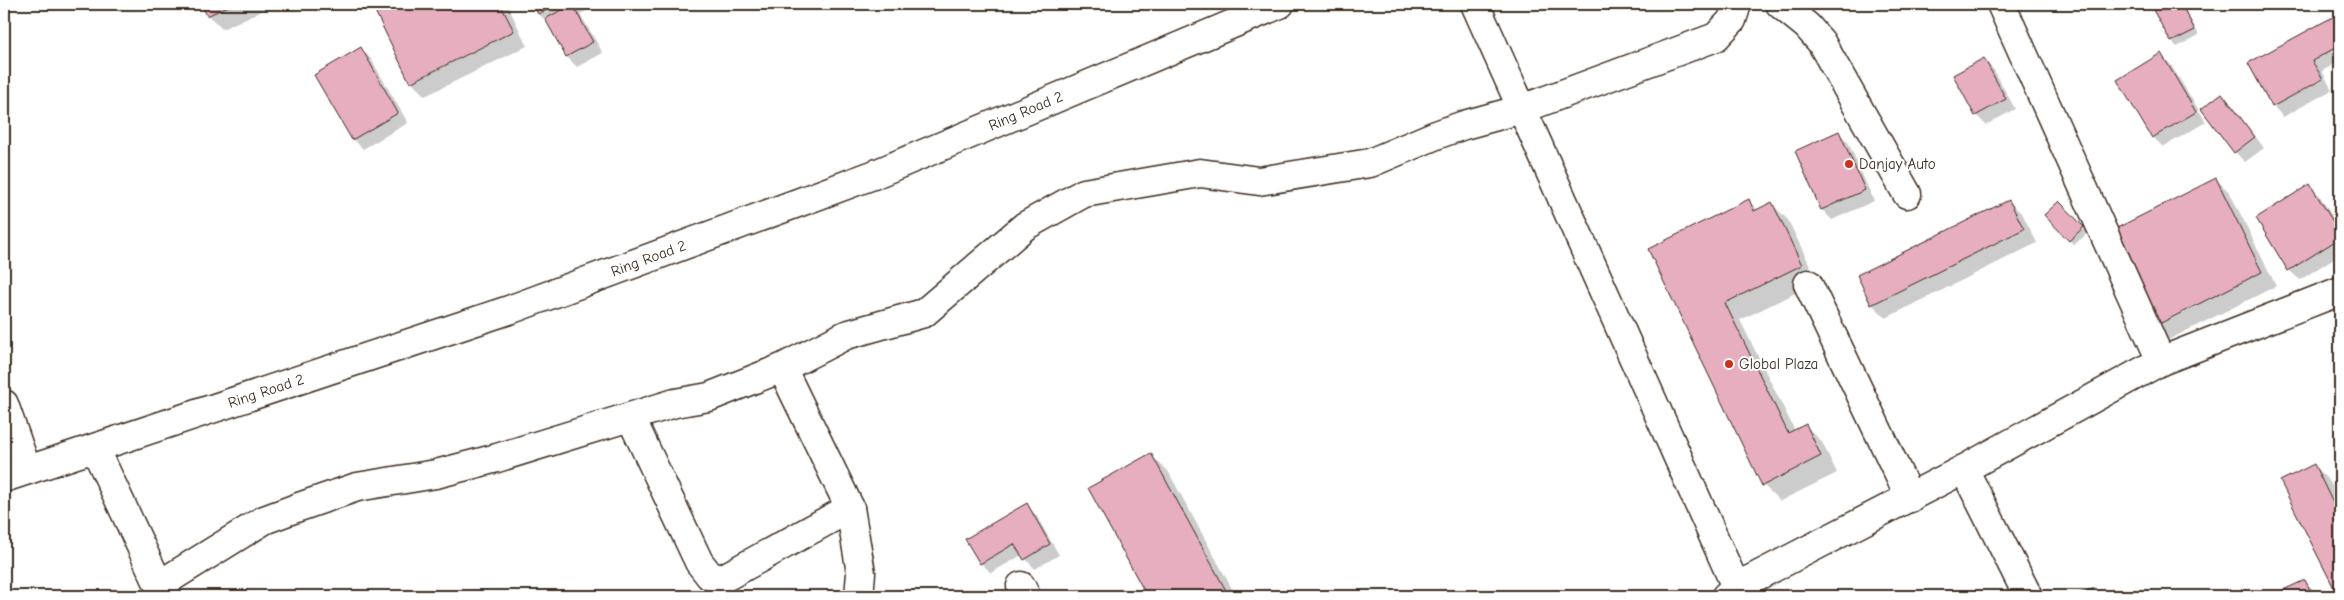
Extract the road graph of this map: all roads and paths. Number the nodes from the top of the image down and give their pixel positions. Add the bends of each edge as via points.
1 (1280, 4) edge
2 (1475, 4) edge
3 (1737, 4) edge
4 (1780, 4) edge
5 (2001, 4) edge
6 (1522, 110) junction
7 (1907, 194) dead end
8 (1808, 284) dead end
9 (2340, 291) edge
10 (2161, 360) junction
11 (782, 368) junction
12 (4, 404) edge
13 (631, 418) junction
14 (95, 448) junction
15 (1964, 469) junction
16 (16, 474) edge
17 (1910, 498) junction
18 (850, 508) junction
19 (162, 591) edge
20 (1731, 592) edge
21 (858, 596) edge
22 (2028, 596) edge

1 - 14 main road, Ring Road 2 via 873,175 509,310
2 - 6 main road
3 - 6 main road via 1732,20 1716,37
4 - 7 main road via 1821,42
5 - 10 main road
6 - 11 main road via 1454,128 1370,163 1259,181 1200,173 1084,193 1024,226 924,313 846,336
6 - 20 main road
8 - 17 main road
9 - 10 main road
10 - 15 main road
11 - 13 main road via 709,397 675,403
11 - 18 main road
12 - 16 main road
13 - 18 main road via 699,562 710,576 722,579
13 - 19 main road via 436,474 357,487 299,507 264,520
14 - 16 main road, Ring Road 2
14 - 19 main road
15 - 17 main road
15 - 22 main road
17 - 20 main road
18 - 21 main road via 861,573

